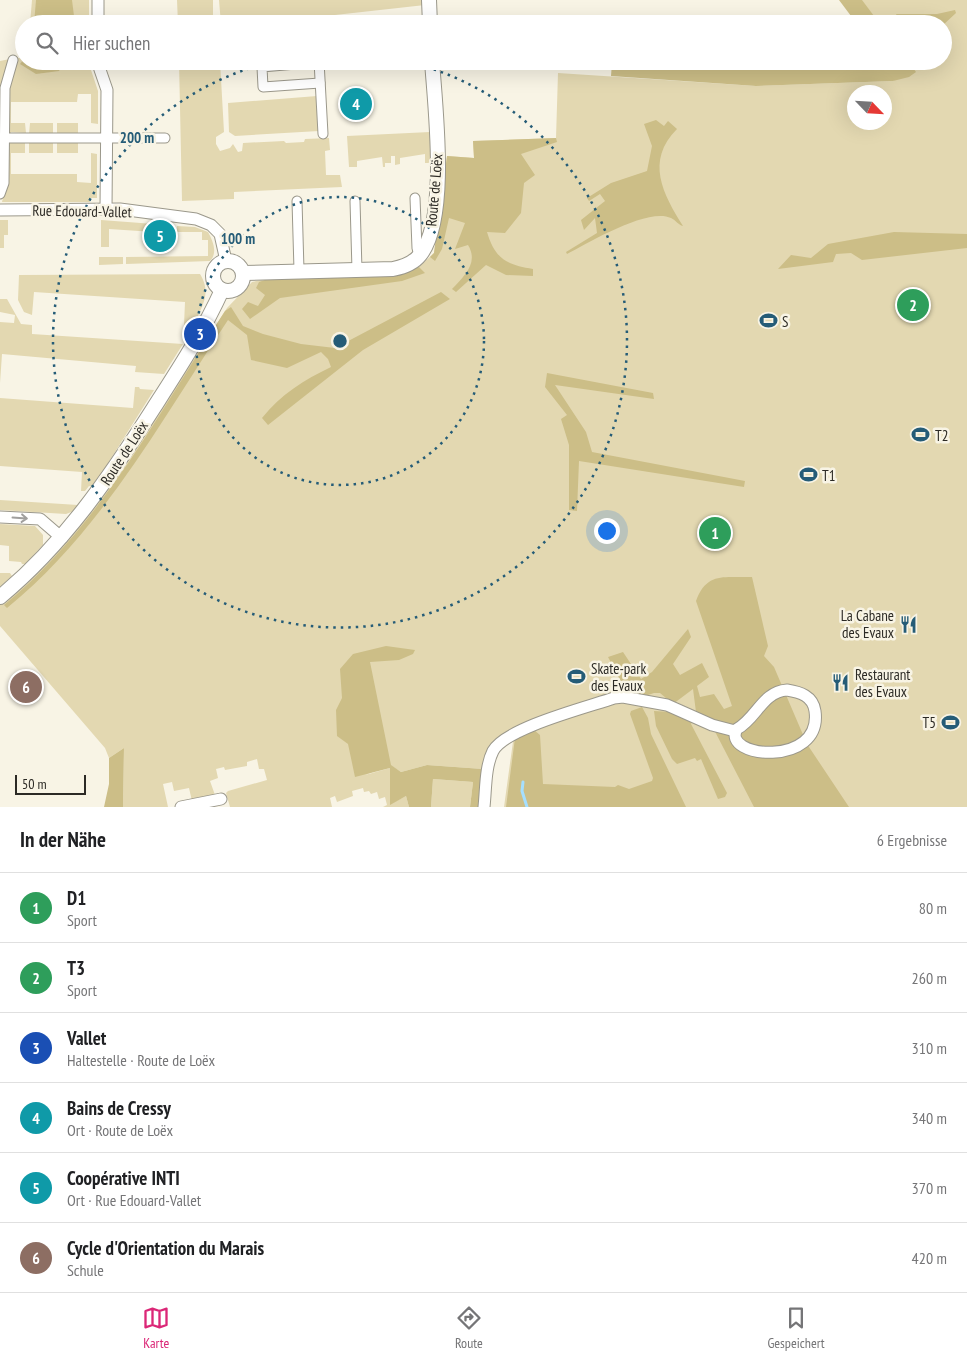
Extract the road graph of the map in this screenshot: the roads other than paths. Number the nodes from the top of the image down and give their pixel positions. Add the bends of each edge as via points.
1 (98, 0) edge
2 (428, 0) edge
3 (98, 15) edge
4 (429, 15) edge
5 (13, 60) dead end
6 (100, 70) edge
7 (262, 70) edge
8 (319, 70) edge
9 (433, 70) edge
10 (320, 83) junction
11 (324, 134) dead end
12 (2, 138) edge
13 (106, 138) junction
14 (165, 138) dead end
15 (0, 194) edge
16 (415, 198) dead end
17 (355, 201) dead end
18 (297, 202) dead end
19 (106, 209) junction
20 (0, 210) edge
21 (420, 256) junction
22 (226, 261) junction
23 (299, 270) junction
24 (357, 270) junction
25 (243, 273) junction
26 (222, 290) junction
27 (0, 517) edge
28 (62, 538) junction
29 (0, 597) edge
30 (735, 731) junction
31 (221, 799) dead end
32 (180, 807) edge
33 (484, 807) edge

1 - 3 street
2 - 4 street
5 - 12 street via 5,88
6 - 13 street via 107,90
7 - 10 street via 263,87
8 - 10 street
9 - 21 street, Route de Loëx via 438,166 432,224
10 - 11 street
12 - 13 street
12 - 15 street via 4,182
13 - 14 street
13 - 19 street
16 - 21 street
17 - 24 street
18 - 23 street
19 - 20 street, Rue Edouard-Vallet
19 - 22 street, Rue Edouard-Vallet via 207,222 224,242
21 - 24 street via 393,269
22 - 25 street via 238,265
22 - 26 street via 216,268 213,276 215,284
23 - 24 street
23 - 25 street
25 - 26 street via 239,286 230,291
26 - 28 street, Route de Loëx via 200,334 116,467
27 -> 28 street via 40,520
28 - 29 street, Route de Loëx
30 - 30 street via 748,722 775,692 796,692 808,697 813,704 813,730 802,742 786,751 770,754 750,750 736,741
30 - 33 street via 667,706 614,698 526,728 500,742 490,757
31 - 32 street

